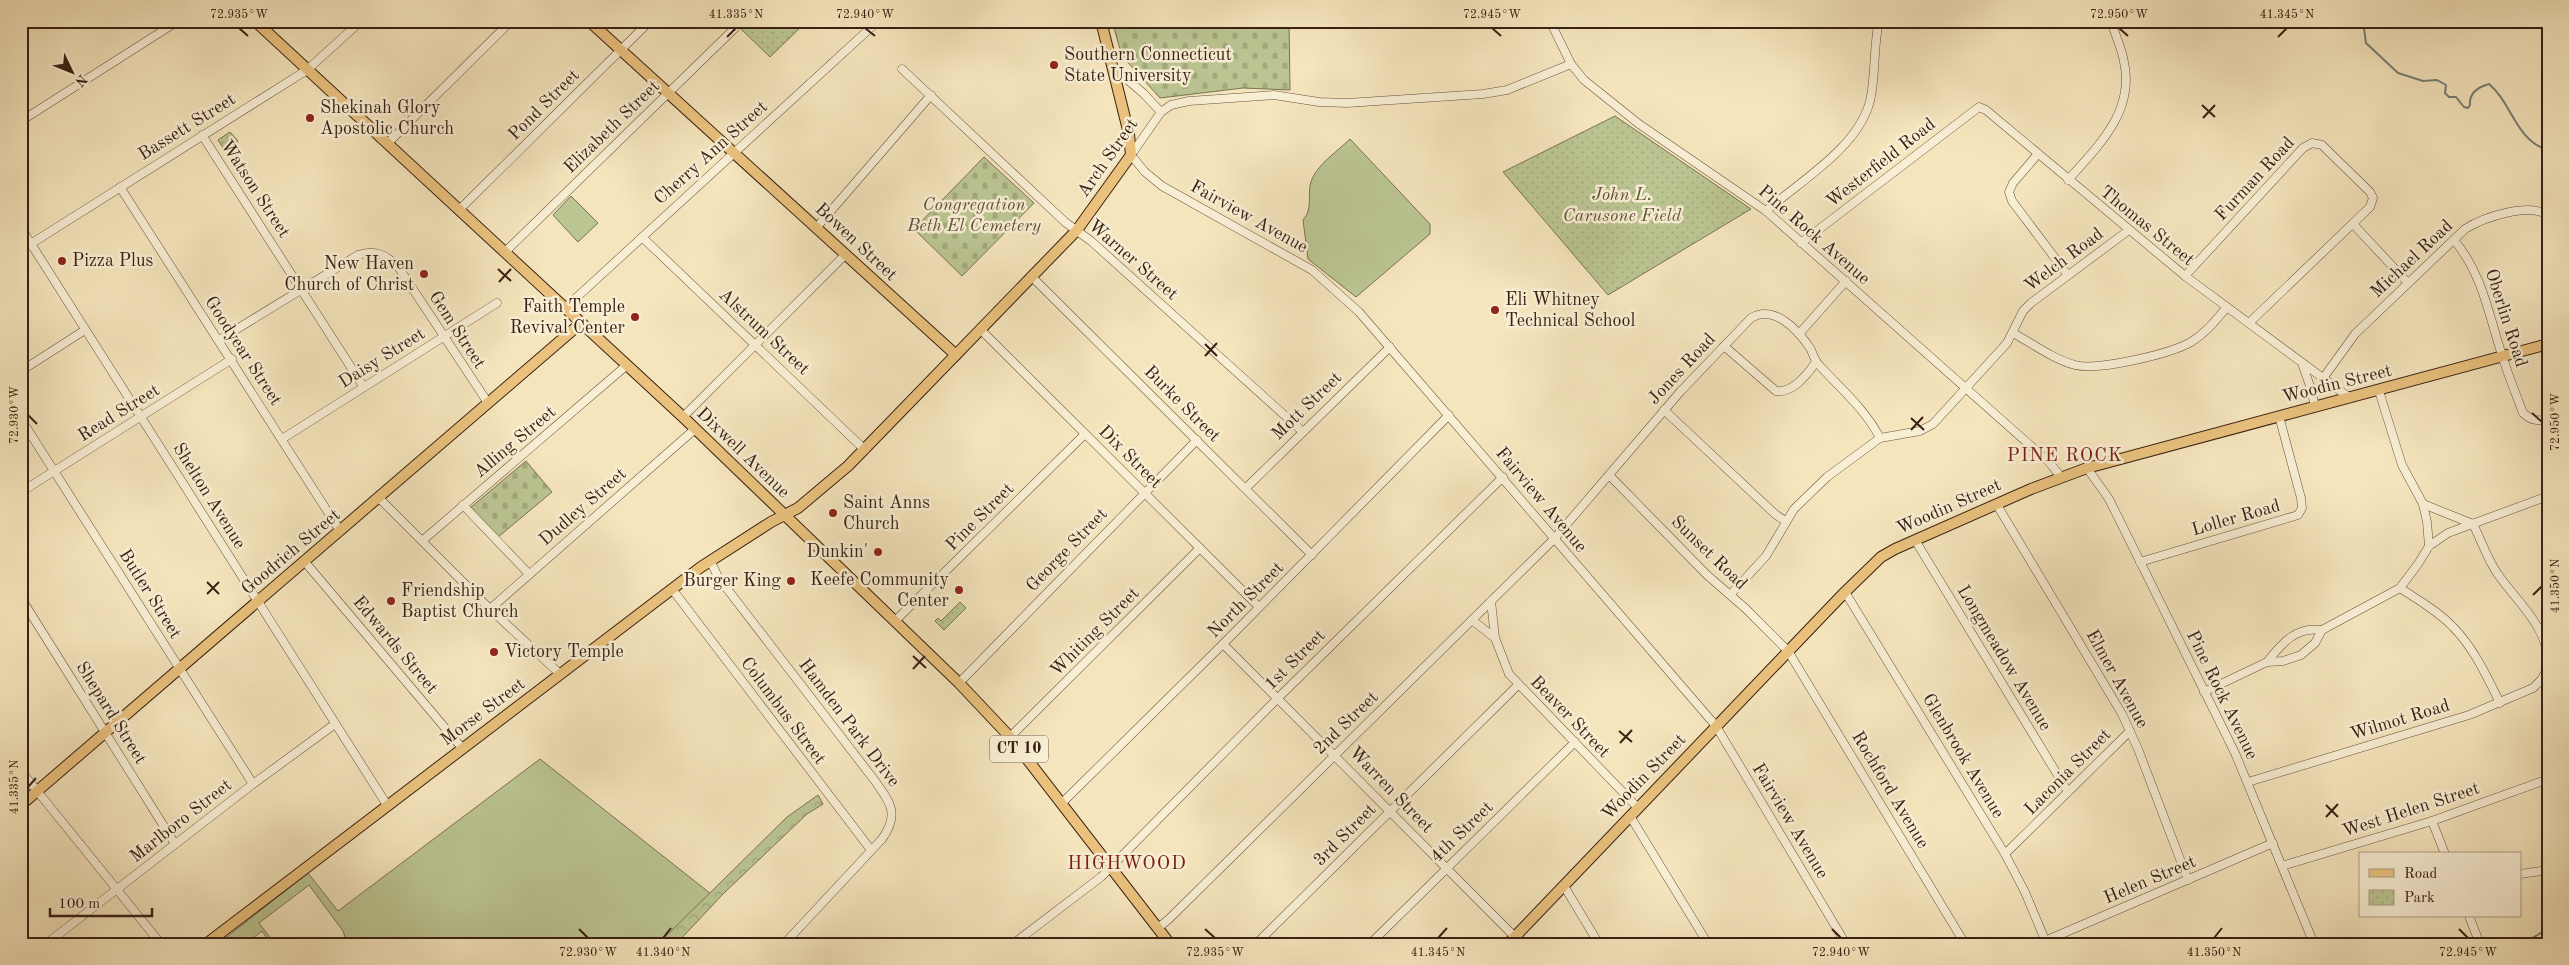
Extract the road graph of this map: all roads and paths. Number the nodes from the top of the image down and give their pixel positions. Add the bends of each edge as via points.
1 (178, 21) edge
2 (255, 21) edge
3 (362, 21) edge
4 (511, 21) edge
5 (589, 21) edge
6 (650, 21) edge
7 (878, 21) edge
8 (1101, 21) edge
9 (1550, 21) edge
10 (1879, 21) edge
11 (2111, 21) edge
12 (739, 22) edge
13 (621, 50) junction
14 (1571, 64) junction
15 (902, 68) dead end
16 (1114, 68) junction
17 (307, 70) junction
18 (668, 94) junction
19 (931, 95) junction
20 (1978, 107) joint
21 (1161, 112) junction
22 (21, 121) edge
23 (202, 135) junction
24 (388, 143) junction
25 (734, 153) junction
26 (2037, 154) junction
27 (1132, 155) junction
28 (2068, 180) junction
29 (120, 187) junction
30 (459, 210) junction
31 (1766, 211) junction
32 (2548, 216) edge
33 (2353, 224) junction
34 (817, 227) junction
35 (21, 228) edge
36 (1077, 230) junction
37 (2129, 230) junction
38 (642, 237) junction
39 (2454, 240) junction
40 (1802, 243) junction
41 (31, 244) junction
42 (21, 250) edge
43 (505, 252) junction
44 (846, 254) junction
45 (2067, 274) junction
46 (1031, 276) junction
47 (2185, 276) junction
48 (1846, 281) junction
49 (2408, 282) junction
50 (301, 289) junction
51 (497, 303) dead end
52 (2226, 307) junction
53 (565, 308) junction
54 (581, 323) junction
55 (2249, 324) junction
56 (980, 329) junction
57 (85, 330) junction
58 (2014, 333) junction
59 (1799, 334) junction
60 (443, 338) junction
61 (219, 340) junction
62 (754, 344) junction
63 (2548, 344) edge
64 (1724, 346) junction
65 (1390, 347) junction
66 (956, 355) junction
67 (2502, 357) junction
68 (232, 360) junction
69 (1816, 362) junction
70 (2302, 363) junction
71 (627, 365) junction
72 (21, 371) edge
73 (2324, 377) junction
74 (364, 386) junction
75 (1966, 388) junction
76 (2379, 391) junction
77 (2350, 398) junction
78 (488, 403) junction
79 (2315, 407) junction
80 (1664, 410) junction
81 (1449, 415) junction
82 (2278, 416) junction
83 (141, 417) junction
84 (683, 418) junction
85 (21, 419) edge
86 (2548, 419) edge
87 (696, 429) junction
88 (1302, 431) junction
89 (1085, 434) junction
90 (1880, 438) junction
91 (282, 439) junction
92 (1197, 440) junction
93 (864, 450) junction
94 (2086, 468) junction
95 (55, 471) junction
96 (1609, 475) junction
97 (2061, 476) junction
98 (1503, 477) junction
99 (1246, 488) junction
100 (21, 492) edge
101 (1144, 493) junction
102 (2548, 496) edge
103 (379, 498) junction
104 (2423, 504) junction
105 (463, 505) junction
106 (1997, 505) junction
107 (784, 515) junction
108 (1785, 521) junction
109 (2473, 524) junction
110 (340, 530) junction
111 (1554, 539) junction
112 (1915, 540) junction
113 (422, 541) junction
114 (2429, 546) junction
115 (1200, 548) junction
116 (1312, 555) junction
117 (305, 562) junction
118 (711, 562) junction
119 (2140, 562) junction
120 (529, 574) junction
121 (2400, 588) junction
122 (672, 589) junction
123 (1845, 592) junction
124 (1730, 595) junction
125 (21, 598) edge
126 (258, 601) junction
127 (1491, 601) junction
128 (1259, 607) junction
129 (490, 609) junction
130 (1472, 620) junction
131 (895, 621) junction
132 (2322, 630) junction
133 (1496, 638) junction
134 (1224, 644) junction
135 (1788, 651) junction
136 (2267, 662) junction
137 (2548, 662) edge
138 (2548, 666) edge
139 (179, 669) junction
140 (560, 674) junction
141 (959, 682) junction
142 (1518, 685) junction
143 (2204, 692) junction
144 (1278, 698) junction
145 (2500, 703) junction
146 (336, 724) junction
147 (1716, 726) junction
148 (2130, 731) junction
149 (106, 732) junction
150 (1010, 737) junction
151 (1575, 742) junction
152 (462, 748) junction
153 (1335, 755) junction
154 (21, 772) edge
155 (2548, 779) edge
156 (2248, 782) junction
157 (253, 784) junction
158 (37, 791) junction
159 (2068, 792) junction
160 (1062, 803) junction
161 (21, 805) edge
162 (387, 805) junction
163 (1638, 808) junction
164 (1390, 812) junction
165 (1630, 816) junction
166 (2432, 821) junction
167 (2273, 843) junction
168 (175, 844) junction
169 (871, 850) junction
170 (2443, 852) edge
171 (2005, 854) junction
172 (2282, 866) junction
173 (1111, 867) junction
174 (1446, 869) junction
175 (2548, 870) edge
176 (2522, 874) edge
177 (2188, 880) junction
178 (1564, 886) junction
179 (117, 890) junction
180 (2470, 918) edge
181 (1158, 928) junction
182 (1512, 940) edge
183 (2041, 942) edge
184 (46, 944) edge
185 (161, 944) edge
186 (206, 944) edge
187 (784, 944) edge
188 (1012, 944) edge
189 (1170, 944) edge
190 (1256, 944) edge
191 (1370, 944) edge
192 (1599, 944) edge
193 (1708, 944) edge
194 (1846, 944) edge
195 (1965, 944) edge
196 (2314, 944) edge
197 (2480, 944) edge

1 - 22 street
2 - 17 main road, Dixwell Avenue
3 - 17 street, Bassett Street
4 - 24 street
5 - 13 main road, Bowen Street
6 - 13 street, Pond Street
7 - 25 street, Cherry Ann Street
8 - 16 main road
9 - 14 street, Pine Rock Avenue
10 - 31 street via 1870,102 1858,128 1841,149
11 - 28 street via 2124,62 2126,86 2121,110 2111,130
12 - 18 street, Elizabeth Street
13 - 18 main road, Bowen Street
13 - 30 street, Pond Street
14 - 21 street, Arch Street via 1507,90 1483,94 1347,103 1274,95 1247,96 1189,101 1170,105
14 - 31 street, Pine Rock Avenue via 1584,80 1633,119
15 - 19 street, Warner Street
16 - 21 street
16 - 27 main road
17 - 23 street, Bassett Street
17 - 24 main road, Dixwell Avenue
18 - 25 main road, Bowen Street
18 - 43 street, Elizabeth Street
19 - 34 street
19 - 36 street, Warner Street
20 - 26 street, Thomas Street via 1986,110
20 - 40 street, Westerfield Road
21 - 27 street, Arch Street
23 - 29 street, Bassett Street
23 - 50 street, Watson Street
24 - 30 main road, Dixwell Avenue
25 - 34 main road, Bowen Street
25 - 38 street, Cherry Ann Street
26 - 28 street, Thomas Street
26 - 45 street via 2009,192 2012,201
27 - 36 main road, Arch Street
27 - 65 street, Fairview Avenue via 1162,186 1312,270 1348,300
28 - 37 street, Thomas Street
29 - 41 street, Bassett Street
29 - 61 street, Goodyear Street
30 - 43 main road, Dixwell Avenue
31 - 40 street, Pine Rock Avenue
32 - 39 street, Michael Road via 2530,209 2486,219 2473,223
33 - 47 street, Furman Road via 2370,207 2373,198 2370,192 2322,145 2308,144
33 - 49 street
33 - 55 street, Furman Road
34 - 44 main road, Bowen Street
35 - 41 street, Shelton Avenue
36 - 46 main road, Arch Street
36 - 88 street, Warner Street
37 - 45 street, Welch Road
37 - 47 street, Thomas Street
38 - 53 street, Cherry Ann Street
38 - 62 street, Alstrum Street
39 - 49 street, Michael Road
39 - 67 street, Oberlin Road via 2475,270
40 - 48 street, Pine Rock Avenue
41 - 42 street, Bassett Street
41 - 57 street, Shelton Avenue
43 - 53 main road, Dixwell Avenue
44 - 62 street
44 - 66 main road, Bowen Street
45 - 58 street, Welch Road via 2023,312
46 - 56 main road, Arch Street
46 - 92 street, Burke Street
47 - 52 street, Thomas Street
48 - 59 street
48 - 75 street, Pine Rock Avenue
49 - 73 street, Michael Road via 2355,334
50 - 60 street, Gem Street via 358,255 378,253 399,268
50 - 61 street
50 - 74 street, Watson Street
51 - 60 street, Daisy Street
52 - 55 street, Thomas Street
52 - 58 street via 2211,326 2189,343 2118,364 2094,367 2075,365
53 - 54 main road, Dixwell Avenue
54 - 71 main road, Dixwell Avenue
54 - 78 main road, Goodrich Street
55 - 70 street, Thomas Street
56 - 66 main road, Arch Street
56 - 89 street, Dix Street
57 - 72 street
57 - 83 street, Shelton Avenue
58 - 75 street, Welch Road
59 - 64 street, Jones Road via 1776,316 1758,314
59 - 69 street, Jones Road
60 - 74 street, Daisy Street
60 - 78 street, Gem Street
61 - 68 street, Goodyear Street
62 - 84 street
62 - 93 street, Alstrum Street
63 - 67 main road, Woodin Street
64 - 69 street via 1776,391 1783,392 1792,387 1809,373
64 - 80 street, Jones Road
65 - 81 street, Fairview Avenue
65 - 88 street, Mott Street
66 - 93 main road, Arch Street
67 - 76 main road, Woodin Street
67 - 86 street, Oberlin Road via 2523,413 2539,422
68 - 83 street, Read Street
68 - 91 street, Goodyear Street
69 - 90 street, Jones Road via 1862,410
70 - 73 street, Thomas Street
70 - 79 street
71 - 84 main road, Dixwell Avenue
71 - 105 street, Alling Street
73 - 77 street, Thomas Street
74 - 91 street, Daisy Street
75 - 90 street, Welch Road via 1927,428
75 - 97 street, Pine Rock Avenue
76 - 77 main road, Woodin Street
76 - 104 street via 2402,465
77 - 79 main road, Woodin Street
78 - 103 main road, Goodrich Street
79 - 82 main road, Woodin Street
80 - 96 street, Jones Road
80 - 108 street
81 - 98 street, Fairview Avenue
81 - 116 street, North Street
82 - 94 main road, Woodin Street
82 - 119 street, Loller Road via 2301,498 2302,508 2298,515
83 - 95 street, Read Street
83 - 126 street, Shelton Avenue
84 - 87 main road, Dixwell Avenue
85 - 95 street, Butler Street
87 - 107 main road, Dixwell Avenue
87 - 120 street, Dudley Street
88 - 99 street, Mott Street
89 - 101 street, Dix Street
89 - 131 street, Pine Street
90 - 108 street via 1806,495
91 - 110 street, Goodyear Street
92 - 99 street, Burke Street
92 - 101 street, George Street
93 - 107 main road, Arch Street via 812,497
94 - 97 main road, Woodin Street
94 - 119 street, Pine Rock Avenue via 2109,499
95 - 100 street, Read Street
95 - 139 street, Butler Street
96 - 111 street, Jones Road
96 - 124 street, Sunset Road
97 - 106 main road, Woodin Street
98 - 111 street, Fairview Avenue
98 - 144 street, 1st Street
99 - 116 street, Burke Street
101 - 115 street, Dix Street
101 - 141 street, George Street
102 - 109 street
103 - 110 main road, Goodrich Street
103 - 113 street
104 - 109 street
104 - 114 street
105 - 113 street, Alling Street
105 - 120 street
106 - 112 main road, Woodin Street
106 - 148 street, Elmer Avenue
107 - 118 main road, Morse Street
107 - 131 main road, Dixwell Avenue / CT 10
108 - 124 street via 1766,556
109 - 114 street via 2448,532
109 - 137 street via 2496,571 2542,635
110 - 117 main road, Goodrich Street
111 - 127 street, 2nd Street
111 - 147 street, Fairview Avenue
112 - 123 main road, Woodin Street via 1881,557
112 - 159 street, Longmeadow Avenue
113 - 129 street
114 - 121 street
115 - 128 street, Dix Street
115 - 150 street, Whiting Street
116 - 128 street, North Street
117 - 126 main road, Goodrich Street
117 - 152 street, Edwards Street
118 - 122 main road, Morse Street
118 - 169 street, Hamden Park Drive via 718,577 888,800 892,820
119 - 143 street, Pine Rock Avenue
120 - 129 street, Dudley Street
121 - 132 street
121 - 145 street via 2454,628 2468,646
122 - 140 main road, Morse Street
122 - 169 street, Columbus Street
123 - 135 main road, Woodin Street
123 - 171 street, Glenbrook Avenue
124 - 135 street, Sunset Road
125 - 149 street, Shepard Street
126 - 139 main road, Goodrich Street
126 - 146 street, Shelton Avenue
127 - 130 street, 2nd Street
127 - 133 street, Beaver Street
128 - 134 street, North Street
129 - 140 street
130 - 133 street
130 - 153 street, 2nd Street
131 - 141 main road, Dixwell Avenue / CT 10
132 - 136 street via 2315,643 2301,655
132 - 136 street via 2310,628 2293,634 2280,644
133 - 142 street, Beaver Street via 1503,660
134 - 144 street, Warren Street
134 - 160 street, North Street
135 - 147 main road, Woodin Street
135 - 195 street, Rochford Avenue
136 - 143 street
138 - 145 street, Wilmot Road via 2533,688
139 - 149 main road, Goodrich Street
139 - 157 street, Butler Street
140 - 152 main road, Morse Street
141 - 150 main road, Dixwell Avenue / CT 10
142 - 151 street, Beaver Street
142 - 164 street, 3rd Street
143 - 156 street, Pine Rock Avenue
144 - 153 street, Warren Street
144 - 173 street, 1st Street
145 - 156 street, Wilmot Road
146 - 157 street, Marlboro Street
146 - 162 street, Shelton Avenue
147 - 163 main road, Woodin Street
147 - 194 street, Fairview Avenue
148 - 159 street, Laconia Street
148 - 177 street, Elmer Avenue
149 - 158 main road, Goodrich Street
149 - 168 street, Shepard Street
150 - 160 main road, Dixwell Avenue / CT 10
151 - 163 street, Beaver Street
151 - 174 street, 4th Street
152 - 162 main road, Morse Street
153 - 164 street, Warren Street
153 - 181 street, 2nd Street
154 - 158 street
155 - 166 street, West Helen Street
156 - 167 street, Pine Rock Avenue
157 - 168 street, Marlboro Street
158 - 161 main road, Goodrich Street
158 - 179 street
159 - 171 street, Laconia Street
160 - 173 main road, Dixwell Avenue / CT 10
162 - 186 main road, Morse Street
163 - 165 main road, Woodin Street
164 - 174 street, Warren Street
164 - 190 street, 3rd Street
165 - 178 main road, Woodin Street
165 - 193 street
166 - 170 street
166 - 172 street, West Helen Street
167 - 172 street, Pine Rock Avenue
167 - 177 street, Helen Street
168 - 179 street, Marlboro Street
169 - 187 street, Hamden Park Drive
171 - 183 street, Glenbrook Avenue via 2025,892
172 - 196 street, Pine Rock Avenue
173 - 181 main road, Dixwell Avenue / CT 10
173 - 188 street
174 - 182 street, Warren Street
174 - 191 street, 4th Street
175 - 176 street
177 - 183 street, Helen Street
178 - 182 main road, Woodin Street
178 - 192 street
179 - 184 street, Marlboro Street
179 - 185 street
180 - 197 street
181 - 189 main road, Dixwell Avenue / CT 10

